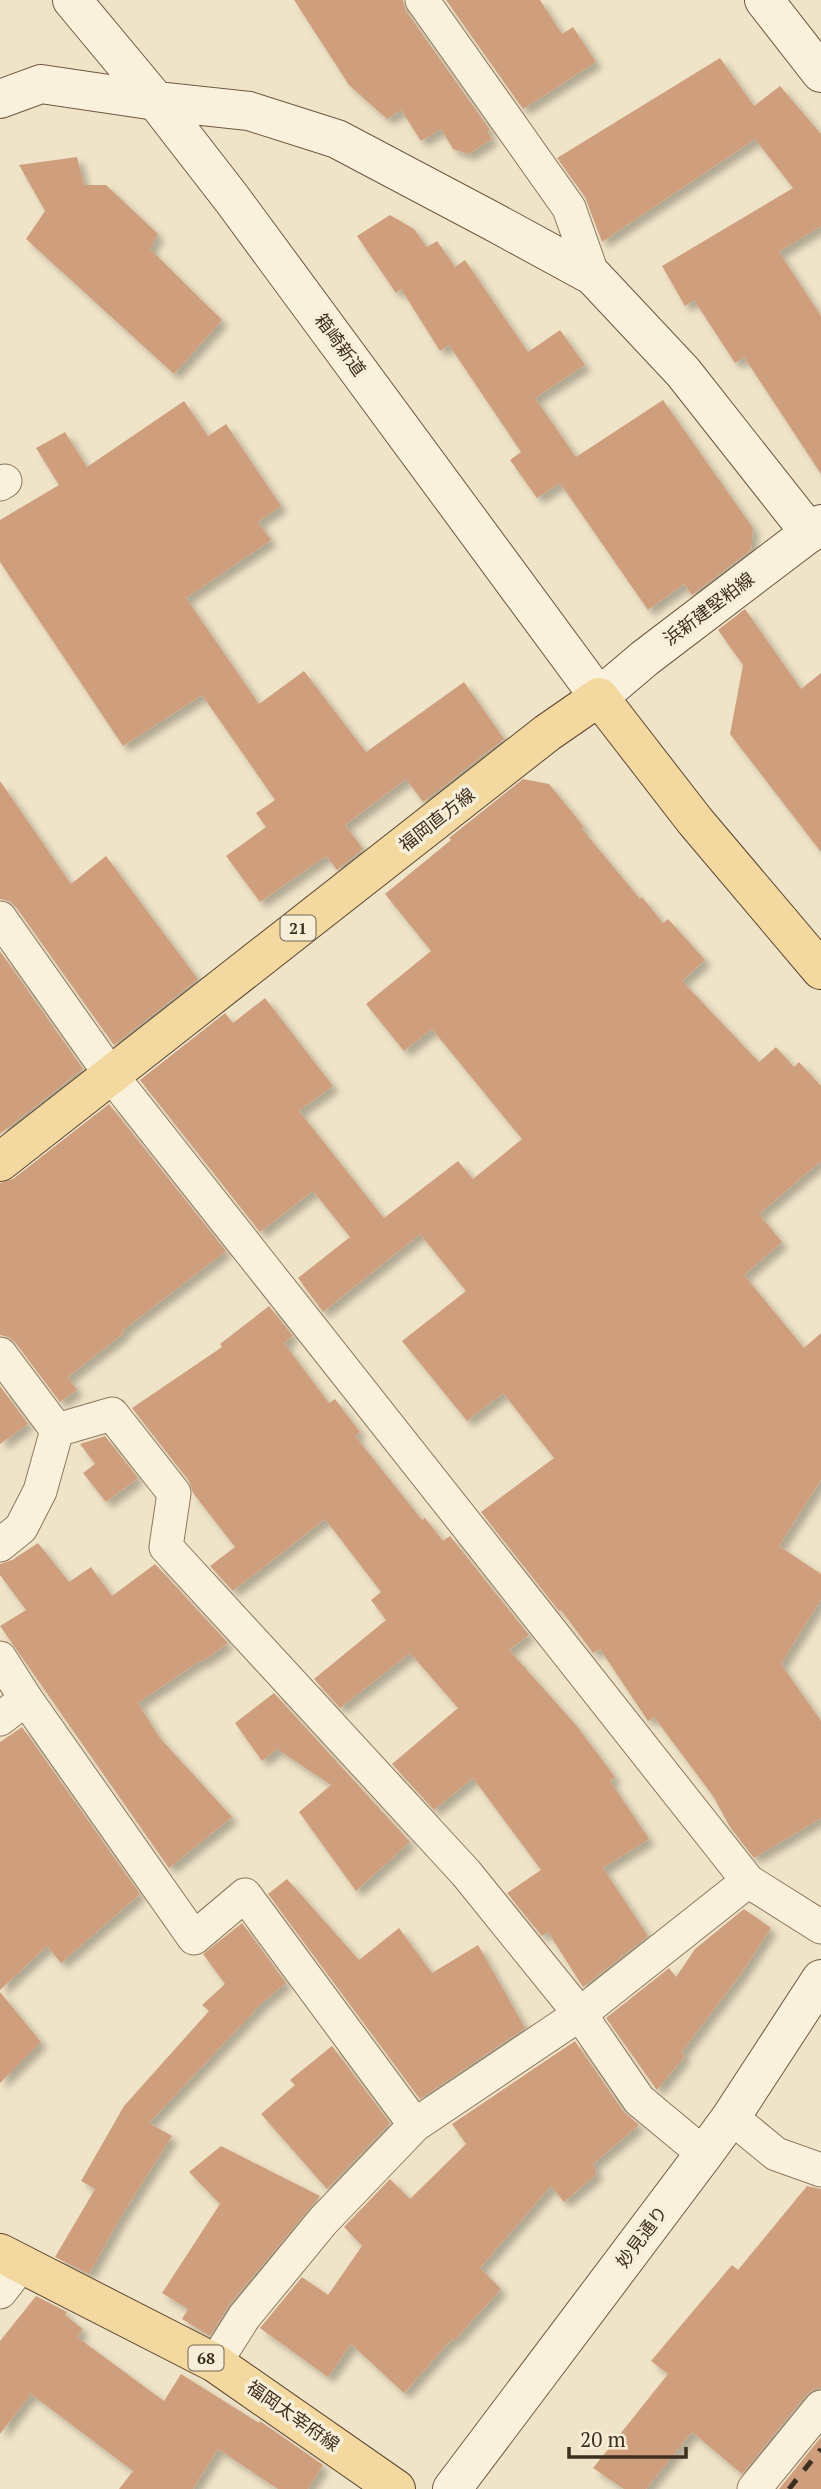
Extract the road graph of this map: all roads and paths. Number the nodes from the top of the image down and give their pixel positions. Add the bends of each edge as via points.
1 (422, 0) edge
2 (765, 0) edge
3 (74, 1) edge
4 (821, 73) edge
5 (0, 99) edge
6 (156, 101) junction
7 (593, 276) junction
8 (817, 535) edge
9 (599, 697) junction
10 (0, 918) edge
11 (821, 970) edge
12 (111, 1075) junction
13 (0, 1162) edge
14 (0, 1354) edge
15 (57, 1430) junction
16 (0, 1545) edge
17 (0, 1658) edge
18 (26, 1699) junction
19 (0, 1719) edge
20 (748, 1881) junction
21 (821, 1927) edge
22 (821, 1979) edge
23 (580, 2014) junction
24 (732, 2117) junction
25 (415, 2125) junction
26 (705, 2154) junction
27 (821, 2170) edge
28 (7, 2270) edge
29 (215, 2363) junction
30 (821, 2407) edge
31 (396, 2489) edge
32 (452, 2489) edge
33 (754, 2489) edge

1 - 7 street via 569,208
2 - 4 street
3 - 6 street, 箱崎新道
5 - 6 street via 41,84
6 - 7 street via 249,110 337,139
6 - 9 street, 箱崎新道
7 - 8 street via 683,372
8 - 9 street, 浜新建堅粕線 via 645,658
9 - 11 main road via 695,821
9 - 12 main road, 福岡直方線 / 21
10 - 12 street
12 - 13 main road, 福岡直方線 / 21
12 - 20 street
14 - 15 street
15 - 16 street via 40,1491 21,1528
15 - 23 street via 112,1414 174,1493 166,1547 466,1873
17 - 18 street
18 - 19 street
18 - 25 street via 194,1938 245,1895
20 - 21 street
20 - 23 street
22 - 24 street, 妙見通り
23 - 25 street
23 - 26 street via 639,2100
24 - 26 street, 妙見通り
24 - 27 street via 776,2154
25 - 29 street via 323,2221 244,2317
26 - 32 street, 妙見通り
28 - 29 main road, 福岡太宰府線 / 68
29 - 31 main road, 福岡太宰府線 / 68
30 - 33 street

